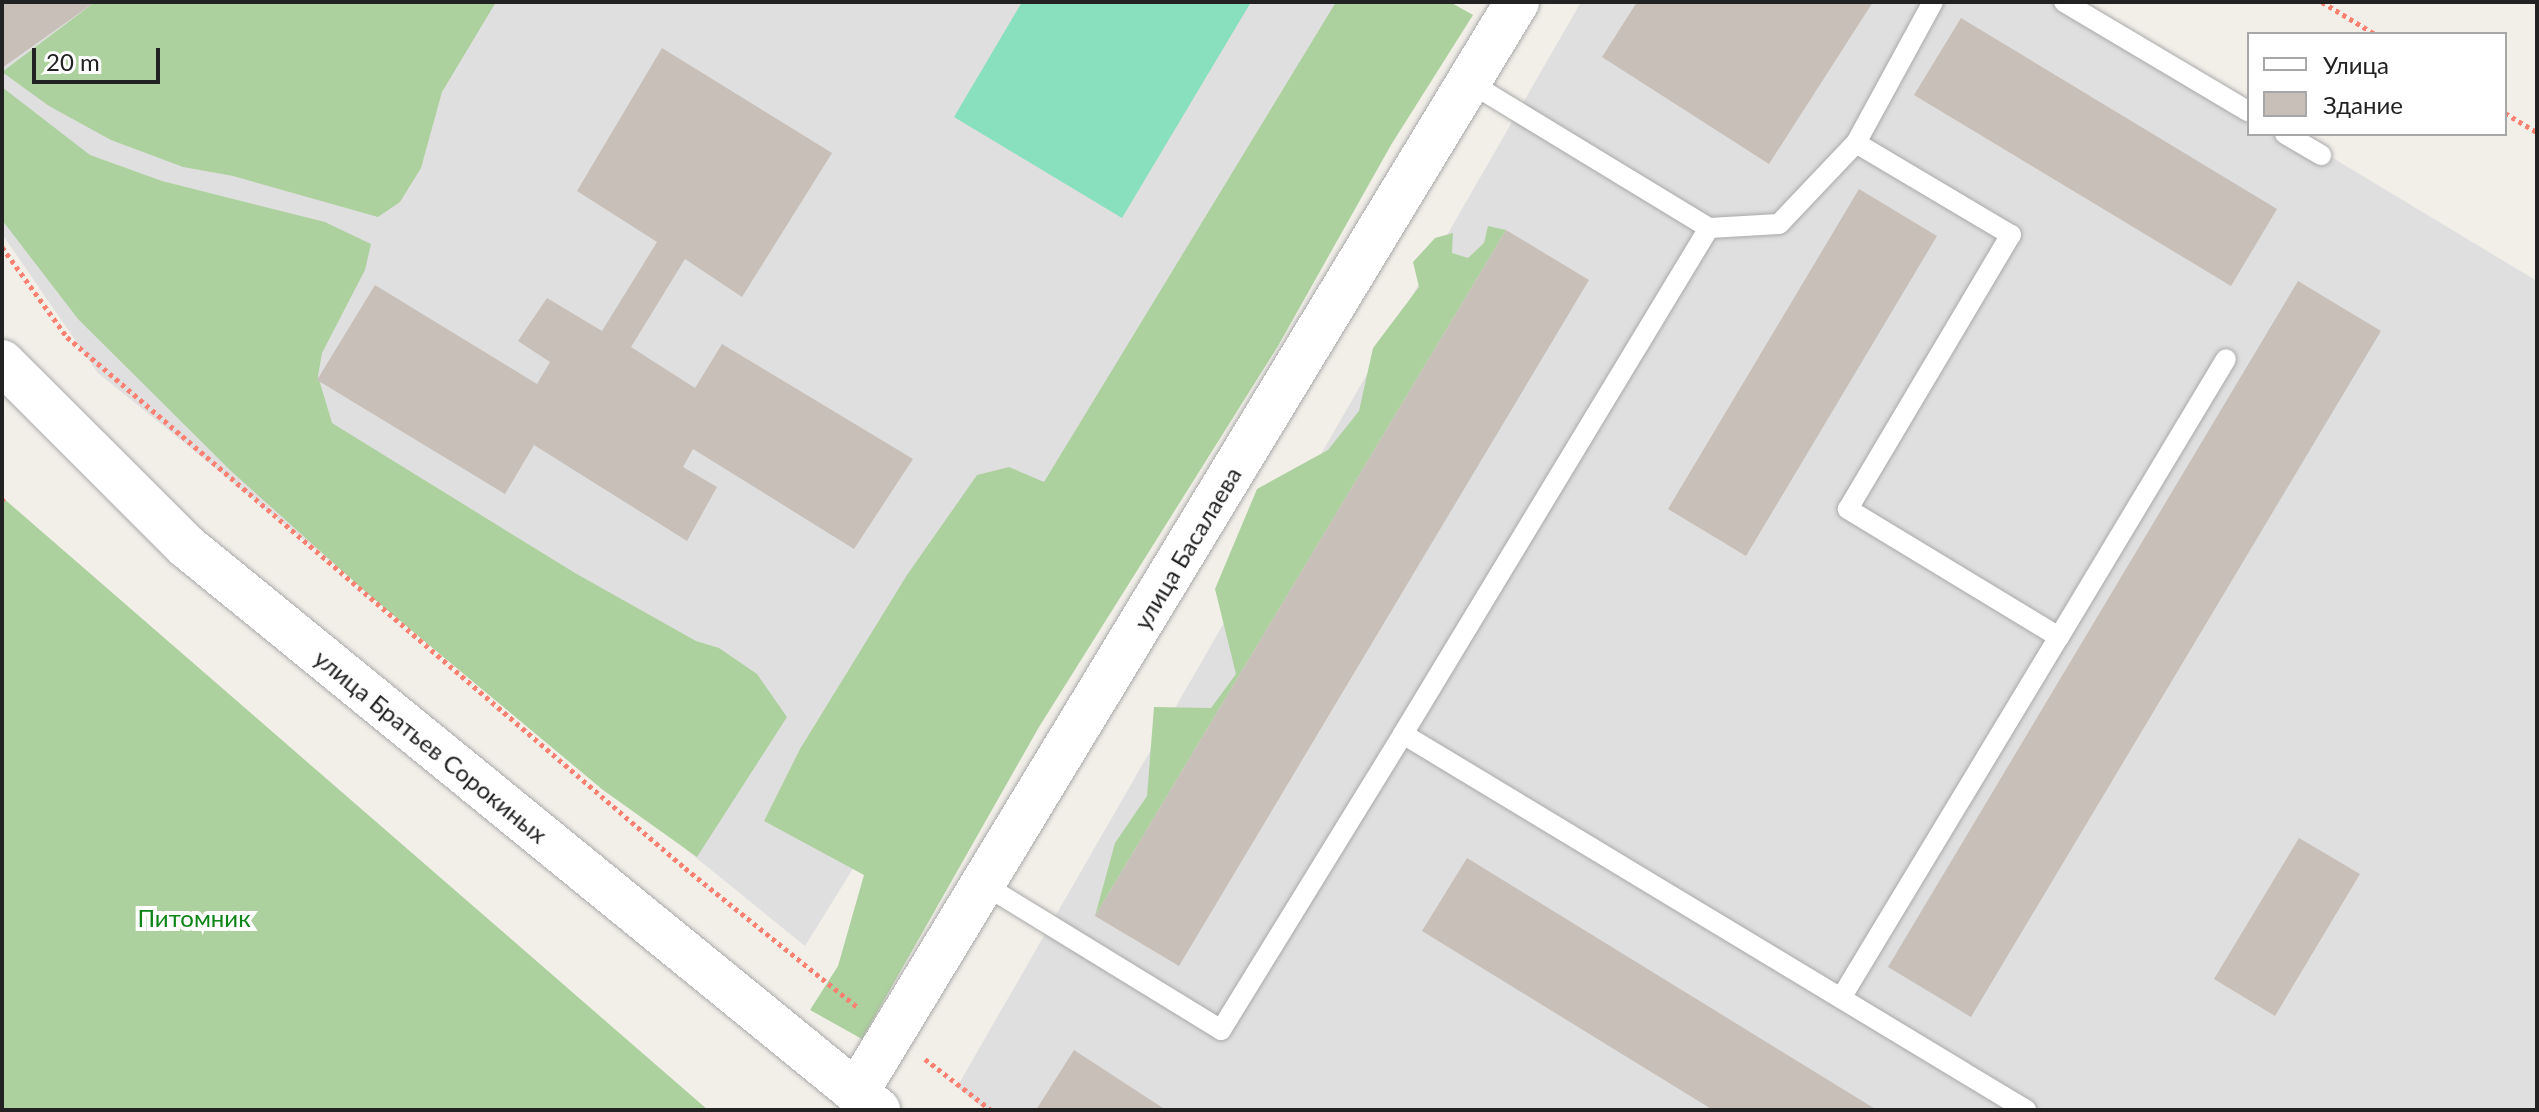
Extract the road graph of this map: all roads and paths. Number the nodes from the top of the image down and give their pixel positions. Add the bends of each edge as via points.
1 (1517, 2) edge
2 (1933, 2) edge
3 (2064, 2) edge
4 (2322, 2) edge
5 (2372, 32) edge
6 (1469, 82) junction
7 (2247, 111) edge
8 (2507, 114) edge
9 (2537, 132) edge
10 (2288, 136) edge
11 (1856, 143) junction
12 (2321, 155) dead end
13 (1709, 228) junction
14 (2, 247) edge
15 (2226, 359) dead end
16 (2, 362) edge
17 (2059, 637) junction
18 (1403, 734) junction
19 (983, 884) junction
20 (1841, 998) junction
21 (892, 1033) junction
22 (867, 1102) edge
23 (991, 1110) edge
24 (2026, 1110) edge

1 - 6 street, улица Басалаева
2 - 11 lane
3 - 7 lane
4 - 5 path
6 - 13 lane
6 - 19 street, улица Басалаева
8 - 9 path
10 - 12 lane
11 - 13 lane via 1779,224
11 - 17 lane via 2011,235 1848,509
13 - 18 lane
14 - 21 path via 67,337 685,868
15 - 17 lane
16 - 22 street, улица Братьев Сорокиных via 186,546
17 - 20 lane
18 - 19 lane via 1221,1030
18 - 20 lane
19 - 21 street, улица Басалаева
20 - 24 lane
21 - 22 street, улица Басалаева
21 - 23 path

